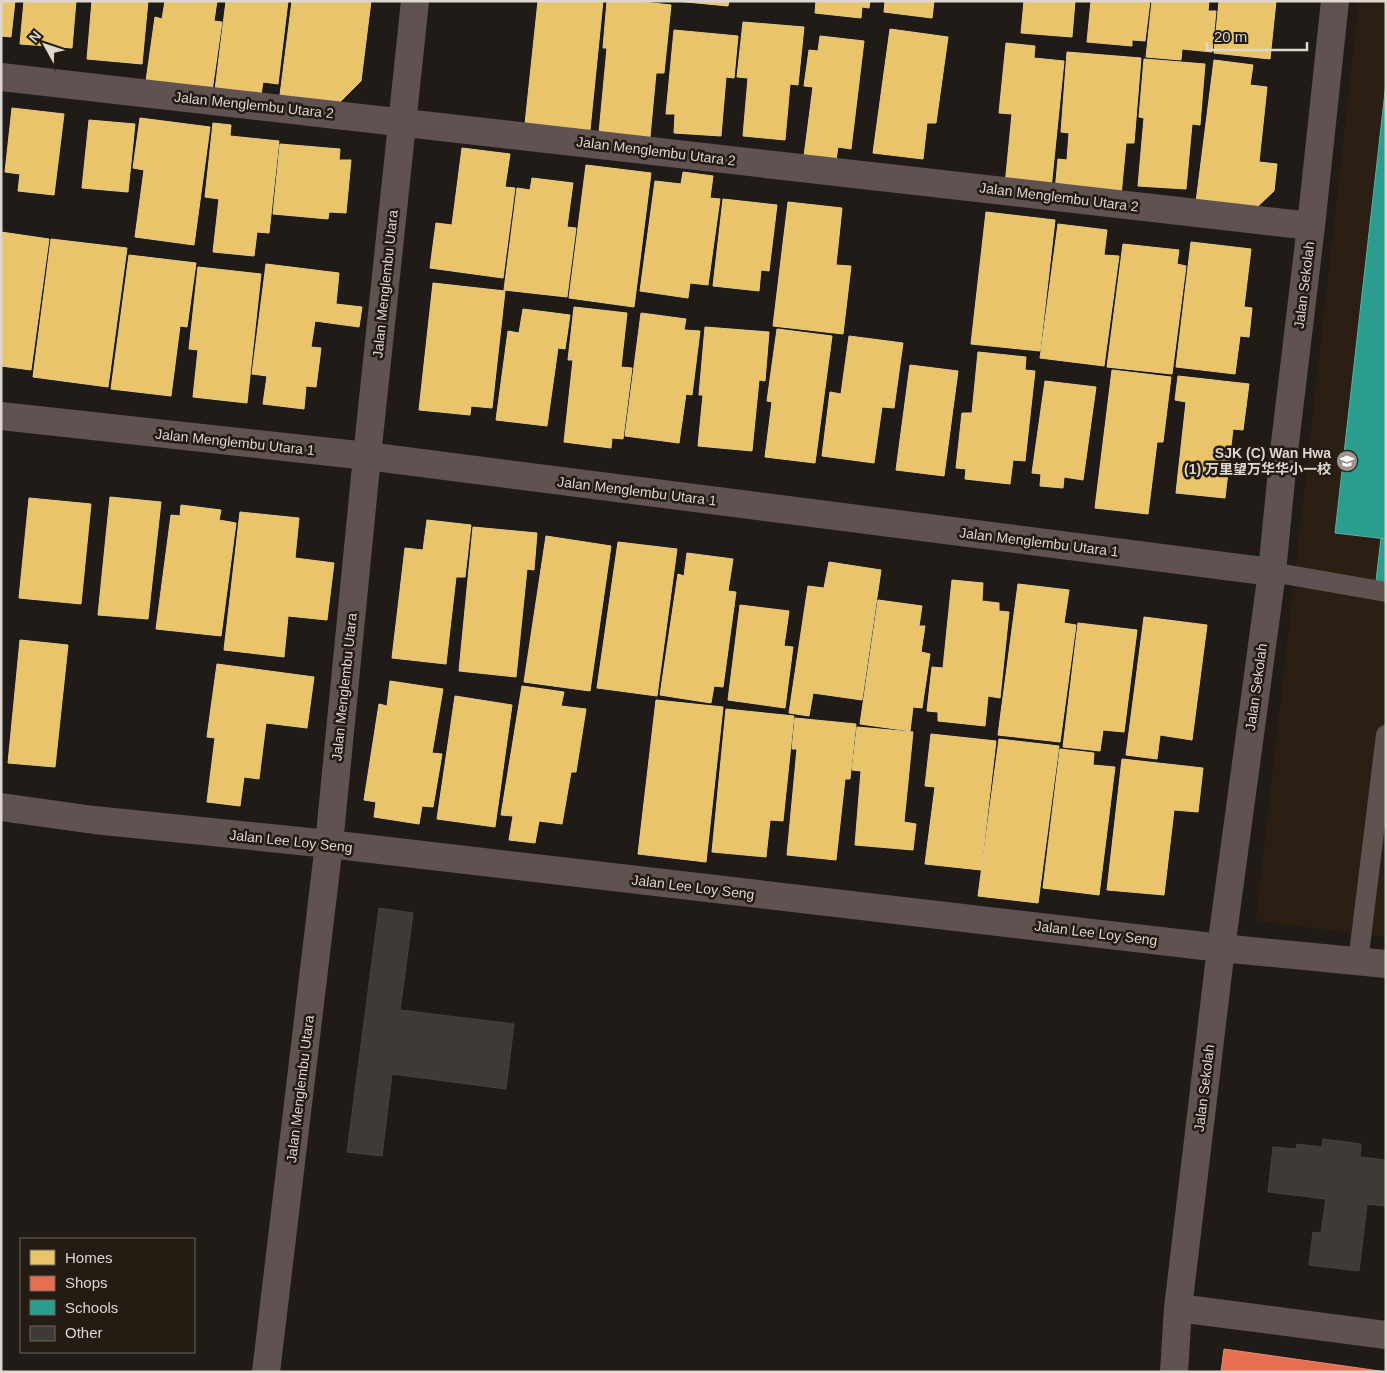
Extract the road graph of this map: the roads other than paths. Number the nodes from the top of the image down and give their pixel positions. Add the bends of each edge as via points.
1 (415, 1) edge
2 (1335, 1) edge
3 (1, 77) edge
4 (401, 122) junction
5 (1311, 226) junction
6 (1, 416) edge
7 (367, 456) junction
8 (1272, 572) junction
9 (1386, 592) edge
10 (1386, 735) edge
11 (1, 807) edge
12 (329, 844) junction
13 (1221, 948) junction
14 (1358, 962) junction
15 (1386, 964) edge
16 (1178, 1308) junction
17 (1386, 1335) edge
18 (266, 1372) edge
19 (1174, 1372) edge

1 - 4 street, Jalan Menglembu Utara
2 - 5 street, Jalan Sekolah
3 - 4 street, Jalan Menglembu Utara 2
4 - 5 street, Jalan Menglembu Utara 2
4 - 7 street, Jalan Menglembu Utara
5 - 8 street, Jalan Sekolah
6 - 7 street, Jalan Menglembu Utara 1
7 - 8 street, Jalan Menglembu Utara 1
7 - 12 street, Jalan Menglembu Utara
8 - 9 lane
8 - 13 street, Jalan Sekolah
10 - 14 lane
11 - 12 street, Jalan Lee Loy Seng
12 - 13 street, Jalan Lee Loy Seng
12 - 18 street, Jalan Menglembu Utara
13 - 14 street, Jalan Lee Loy Seng
13 - 16 street, Jalan Sekolah
14 - 15 street, Jalan Lee Loy Seng
16 - 17 street
16 - 19 street, Jalan Sekolah

